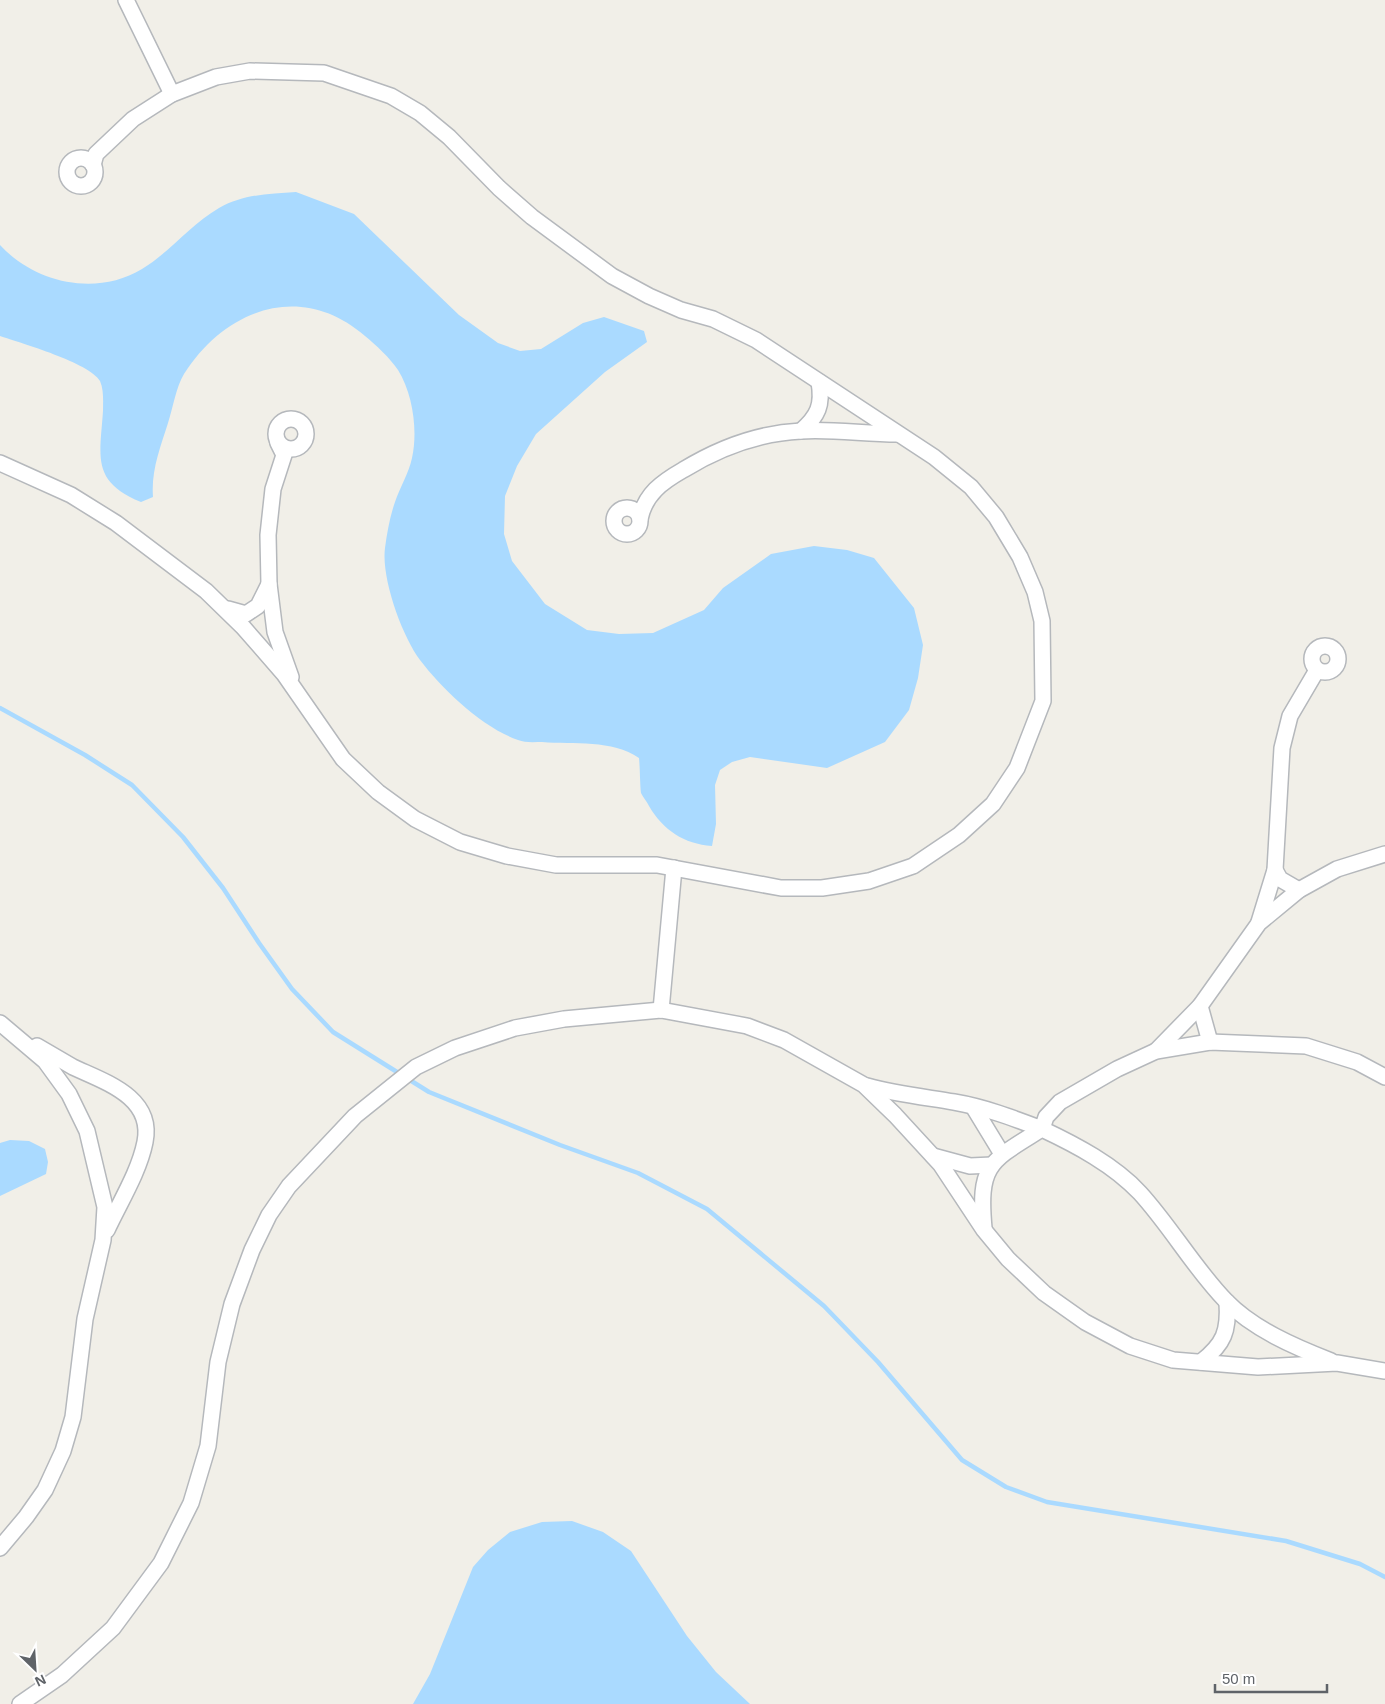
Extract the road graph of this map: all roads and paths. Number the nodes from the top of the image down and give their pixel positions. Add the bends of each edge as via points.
1 (126, 0) edge
2 (172, 94) junction
3 (91, 159) dead end
4 (819, 382) junction
5 (801, 431) junction
6 (896, 434) junction
7 (286, 449) dead end
8 (0, 463) edge
9 (641, 512) junction
10 (269, 584) junction
11 (224, 608) junction
12 (1317, 670) dead end
13 (295, 690) junction
14 (1385, 854) edge
15 (674, 868) junction
16 (1275, 870) junction
17 (1299, 890) junction
18 (1259, 923) junction
19 (1200, 1006) junction
20 (661, 1010) junction
21 (0, 1023) edge
22 (16, 1035) junction
23 (1210, 1042) junction
24 (1156, 1051) junction
25 (1385, 1077) edge
26 (864, 1085) junction
27 (974, 1108) junction
28 (1042, 1129) junction
29 (932, 1155) junction
30 (997, 1159) junction
31 (984, 1230) junction
32 (103, 1240) junction
33 (1226, 1302) junction
34 (1201, 1362) junction
35 (1337, 1363) junction
36 (1385, 1371) edge
37 (0, 1548) edge
38 (20, 1704) edge

1 - 2 street
2 - 3 street via 133,119
2 - 4 street via 216,77 250,71 293,71 324,72 391,96 420,113 450,137 532,217 612,276 680,310 713,319 756,340
4 - 5 street via 821,405 812,421
4 - 6 street
5 - 6 street
5 - 9 street via 739,442 703,458 654,491
6 - 15 street via 934,457 971,487 996,517 1020,557 1035,592 1042,621 1043,701 1017,768 993,804 959,835 913,866 869,881 822,888 781,888
7 - 10 street via 273,489 268,535
8 - 11 street via 71,495 116,523 166,559
9 - 9 street via 625,508 616,514 614,524 620,532 634,532 640,524
10 - 11 street via 258,606 246,614
10 - 13 street via 275,632
11 - 13 street
12 - 16 street via 1290,716 1282,748
13 - 15 street via 343,759 378,792 415,819 460,842 507,856 556,865 657,865
14 - 17 street via 1337,869
15 - 20 street
16 - 17 street via 1280,879
16 - 18 street
17 - 18 street
18 - 19 street
19 - 23 street
19 - 24 street
20 - 26 street via 756,1030 784,1040
20 - 38 street via 564,1019 515,1028 455,1048 416,1067 386,1090 355,1116 289,1186 268,1215 232,1304 218,1362 208,1446 191,1503 161,1563 113,1628 62,1675
21 - 22 street
22 - 32 street via 45,1062 69,1094 87,1131 105,1207
22 - 32 street via 125,1093 139,1106 146,1141
23 - 24 street
23 - 25 street via 1306,1046 1357,1062
24 - 28 street via 1060,1102 1046,1117
26 - 27 street
26 - 29 street
27 - 28 street via 1004,1114
27 - 30 street via 988,1126
28 - 30 street
28 - 33 street via 1070,1142 1139,1192
29 - 30 street via 970,1166
29 - 31 street
30 - 31 street via 982,1188
31 - 34 street via 1008,1259 1044,1292 1085,1322 1130,1346 1173,1360
32 - 37 street via 85,1319 73,1417 63,1451 45,1490
33 - 34 street via 1228,1320 1224,1337 1215,1351
33 - 35 street via 1294,1347
34 - 35 street via 1258,1367
35 - 36 street

